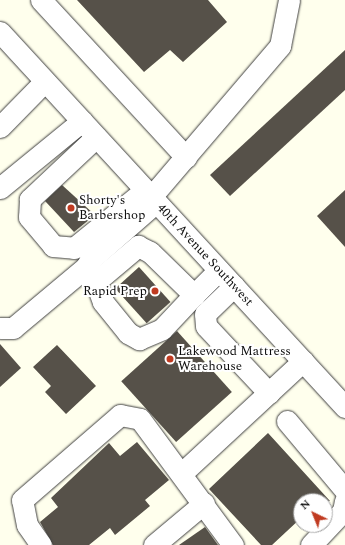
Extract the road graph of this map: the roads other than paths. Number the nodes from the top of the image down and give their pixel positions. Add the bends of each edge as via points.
1 (40, 0) edge
2 (289, 0) edge
3 (0, 32) edge
4 (45, 81) junction
5 (3, 117) edge
6 (82, 121) junction
7 (96, 137) junction
8 (186, 156) junction
9 (0, 188) edge
10 (151, 196) junction
11 (219, 270) junction
12 (90, 273) junction
13 (234, 286) junction
14 (194, 295) junction
15 (0, 328) edge
16 (303, 361) junction
17 (269, 393) junction
18 (345, 407) edge
19 (287, 421) dead end
20 (182, 473) junction
21 (345, 490) edge
22 (345, 501) edge
23 (204, 503) junction
24 (41, 545) edge
25 (154, 545) edge
26 (233, 545) edge
27 (311, 545) edge

1 - 8 street
2 - 8 street via 280,46
3 - 4 street, 40th Avenue Southwest
4 - 5 street
4 - 6 street, 40th Avenue Southwest
6 - 7 street, 40th Avenue Southwest
6 - 9 street
7 - 10 street, 40th Avenue Southwest
7 - 10 street via 30,198 29,217 53,246 74,248
8 - 10 street
10 - 11 street, 40th Avenue Southwest
10 - 12 street
11 - 13 street, 40th Avenue Southwest
11 - 14 street
12 - 14 street via 138,246 150,252
12 - 14 street via 103,302 128,334 139,339 162,329
12 - 15 street via 13,328
13 - 16 street, 40th Avenue Southwest
13 - 17 street via 205,314 206,326
16 - 17 street
16 - 18 street, 40th Avenue Southwest
17 - 20 street
19 - 21 street
20 - 23 street
20 - 24 street via 140,419 120,415 22,500 27,526
22 - 27 street via 343,511
23 - 25 street
23 - 26 street

